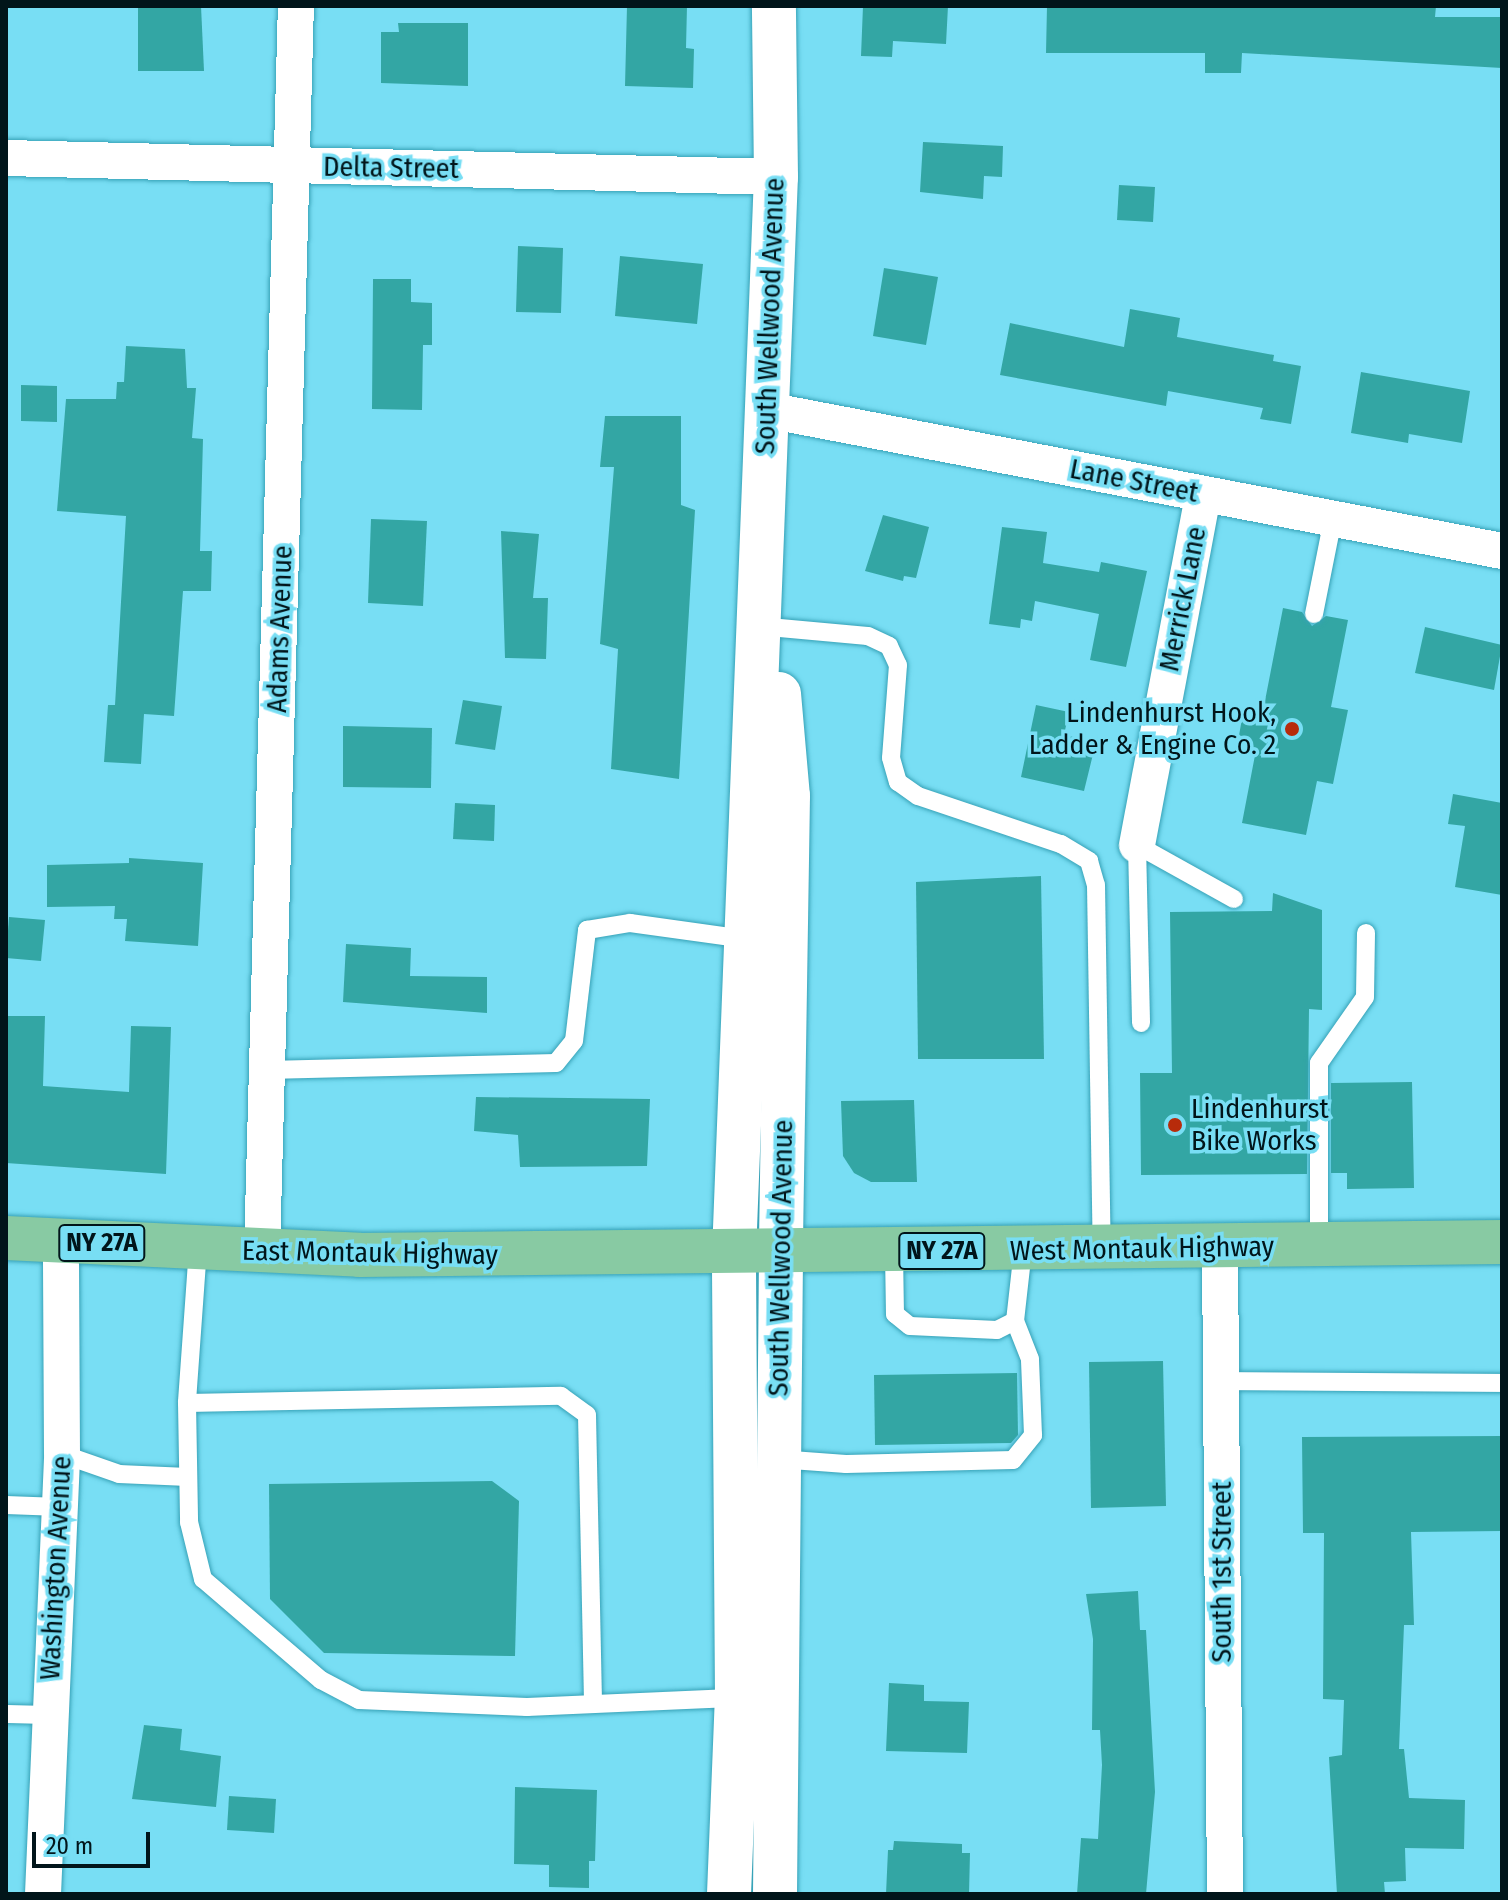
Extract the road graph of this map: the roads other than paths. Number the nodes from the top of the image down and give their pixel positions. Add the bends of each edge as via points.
1 (296, 6) edge
2 (774, 6) edge
3 (6, 158) edge
4 (293, 166) junction
5 (776, 177) junction
6 (767, 410) junction
7 (1203, 495) junction
8 (1333, 519) junction
9 (1502, 551) edge
10 (1314, 614) dead end
11 (758, 626) junction
12 (1137, 845) junction
13 (1234, 899) dead end
14 (1366, 933) dead end
15 (746, 939) junction
16 (1141, 1023) dead end
17 (267, 1070) junction
18 (6, 1238) edge
19 (61, 1241) junction
20 (1502, 1242) edge
21 (1319, 1246) junction
22 (198, 1248) junction
23 (1102, 1249) junction
24 (1220, 1249) junction
25 (1023, 1250) junction
26 (262, 1251) junction
27 (894, 1252) junction
28 (781, 1253) junction
29 (734, 1254) junction
30 (1015, 1321) junction
31 (1221, 1381) junction
32 (1502, 1383) edge
33 (187, 1403) junction
34 (62, 1454) junction
35 (778, 1459) junction
36 (188, 1477) junction
37 (6, 1505) edge
38 (60, 1507) junction
39 (737, 1698) junction
40 (593, 1704) junction
41 (6, 1714) edge
42 (49, 1715) junction
43 (775, 1749) junction
44 (43, 1894) edge
45 (729, 1894) edge
46 (775, 1894) edge
47 (1225, 1894) edge

1 - 4 street, Adams Avenue
2 - 5 street, South Wellwood Avenue
3 - 4 street, Delta Street
4 - 5 street, Delta Street
4 - 17 street, Adams Avenue
5 - 6 street, South Wellwood Avenue
6 - 7 street, Lane Street
6 - 11 street, South Wellwood Avenue
7 - 8 street, Lane Street
7 - 12 street, Merrick Lane
8 - 9 street, Lane Street
8 - 10 lane
11 - 15 street, South Wellwood Avenue
11 - 23 lane via 868,636 889,646 898,665 891,758 898,782 918,796 1061,844 1089,861 1096,885
11 - 28 street, South Wellwood Avenue via 779,689 788,796
12 - 13 lane
12 - 16 lane
14 - 21 lane via 1365,997 1319,1063
15 - 17 lane via 630,923 587,930 574,1041 556,1063
15 - 29 street, South Wellwood Avenue
17 - 26 street, Adams Avenue
18 - 19 main road, East Montauk Highway / NY 27A
19 - 22 main road, East Montauk Highway / NY 27A
19 - 34 street, Washington Avenue
20 - 21 main road, West Montauk Highway / NY 27A
21 - 24 main road, West Montauk Highway / NY 27A
22 - 26 main road, East Montauk Highway / NY 27A
22 - 33 lane
23 - 24 main road, West Montauk Highway / NY 27A
23 - 25 main road, West Montauk Highway / NY 27A
24 - 31 street, South 1st Street
25 - 27 main road, West Montauk Highway / NY 27A
25 - 30 lane
26 - 29 main road, East Montauk Highway / NY 27A
27 - 28 main road, West Montauk Highway / NY 27A
27 - 30 lane via 895,1314 910,1326 997,1330
28 - 29 main road, West Montauk Highway / NY 27A
28 - 35 street, South Wellwood Avenue
29 - 39 street, South Wellwood Avenue
30 - 35 lane via 1030,1359 1033,1435 1013,1460 860,1464
31 - 32 lane
31 - 47 street, South 1st Street
33 - 36 lane
33 - 40 lane via 561,1396 587,1415
34 - 36 lane via 119,1474
34 - 38 street, Washington Avenue
35 - 43 street, South Wellwood Avenue
36 - 40 lane via 189,1522 203,1579 321,1680 359,1700
37 - 38 lane
38 - 42 street, Washington Avenue
39 - 40 lane
39 - 43 lane via 759,1711
39 - 45 street, South Wellwood Avenue
41 - 42 lane
42 - 44 street, Washington Avenue
43 - 46 street, South Wellwood Avenue

